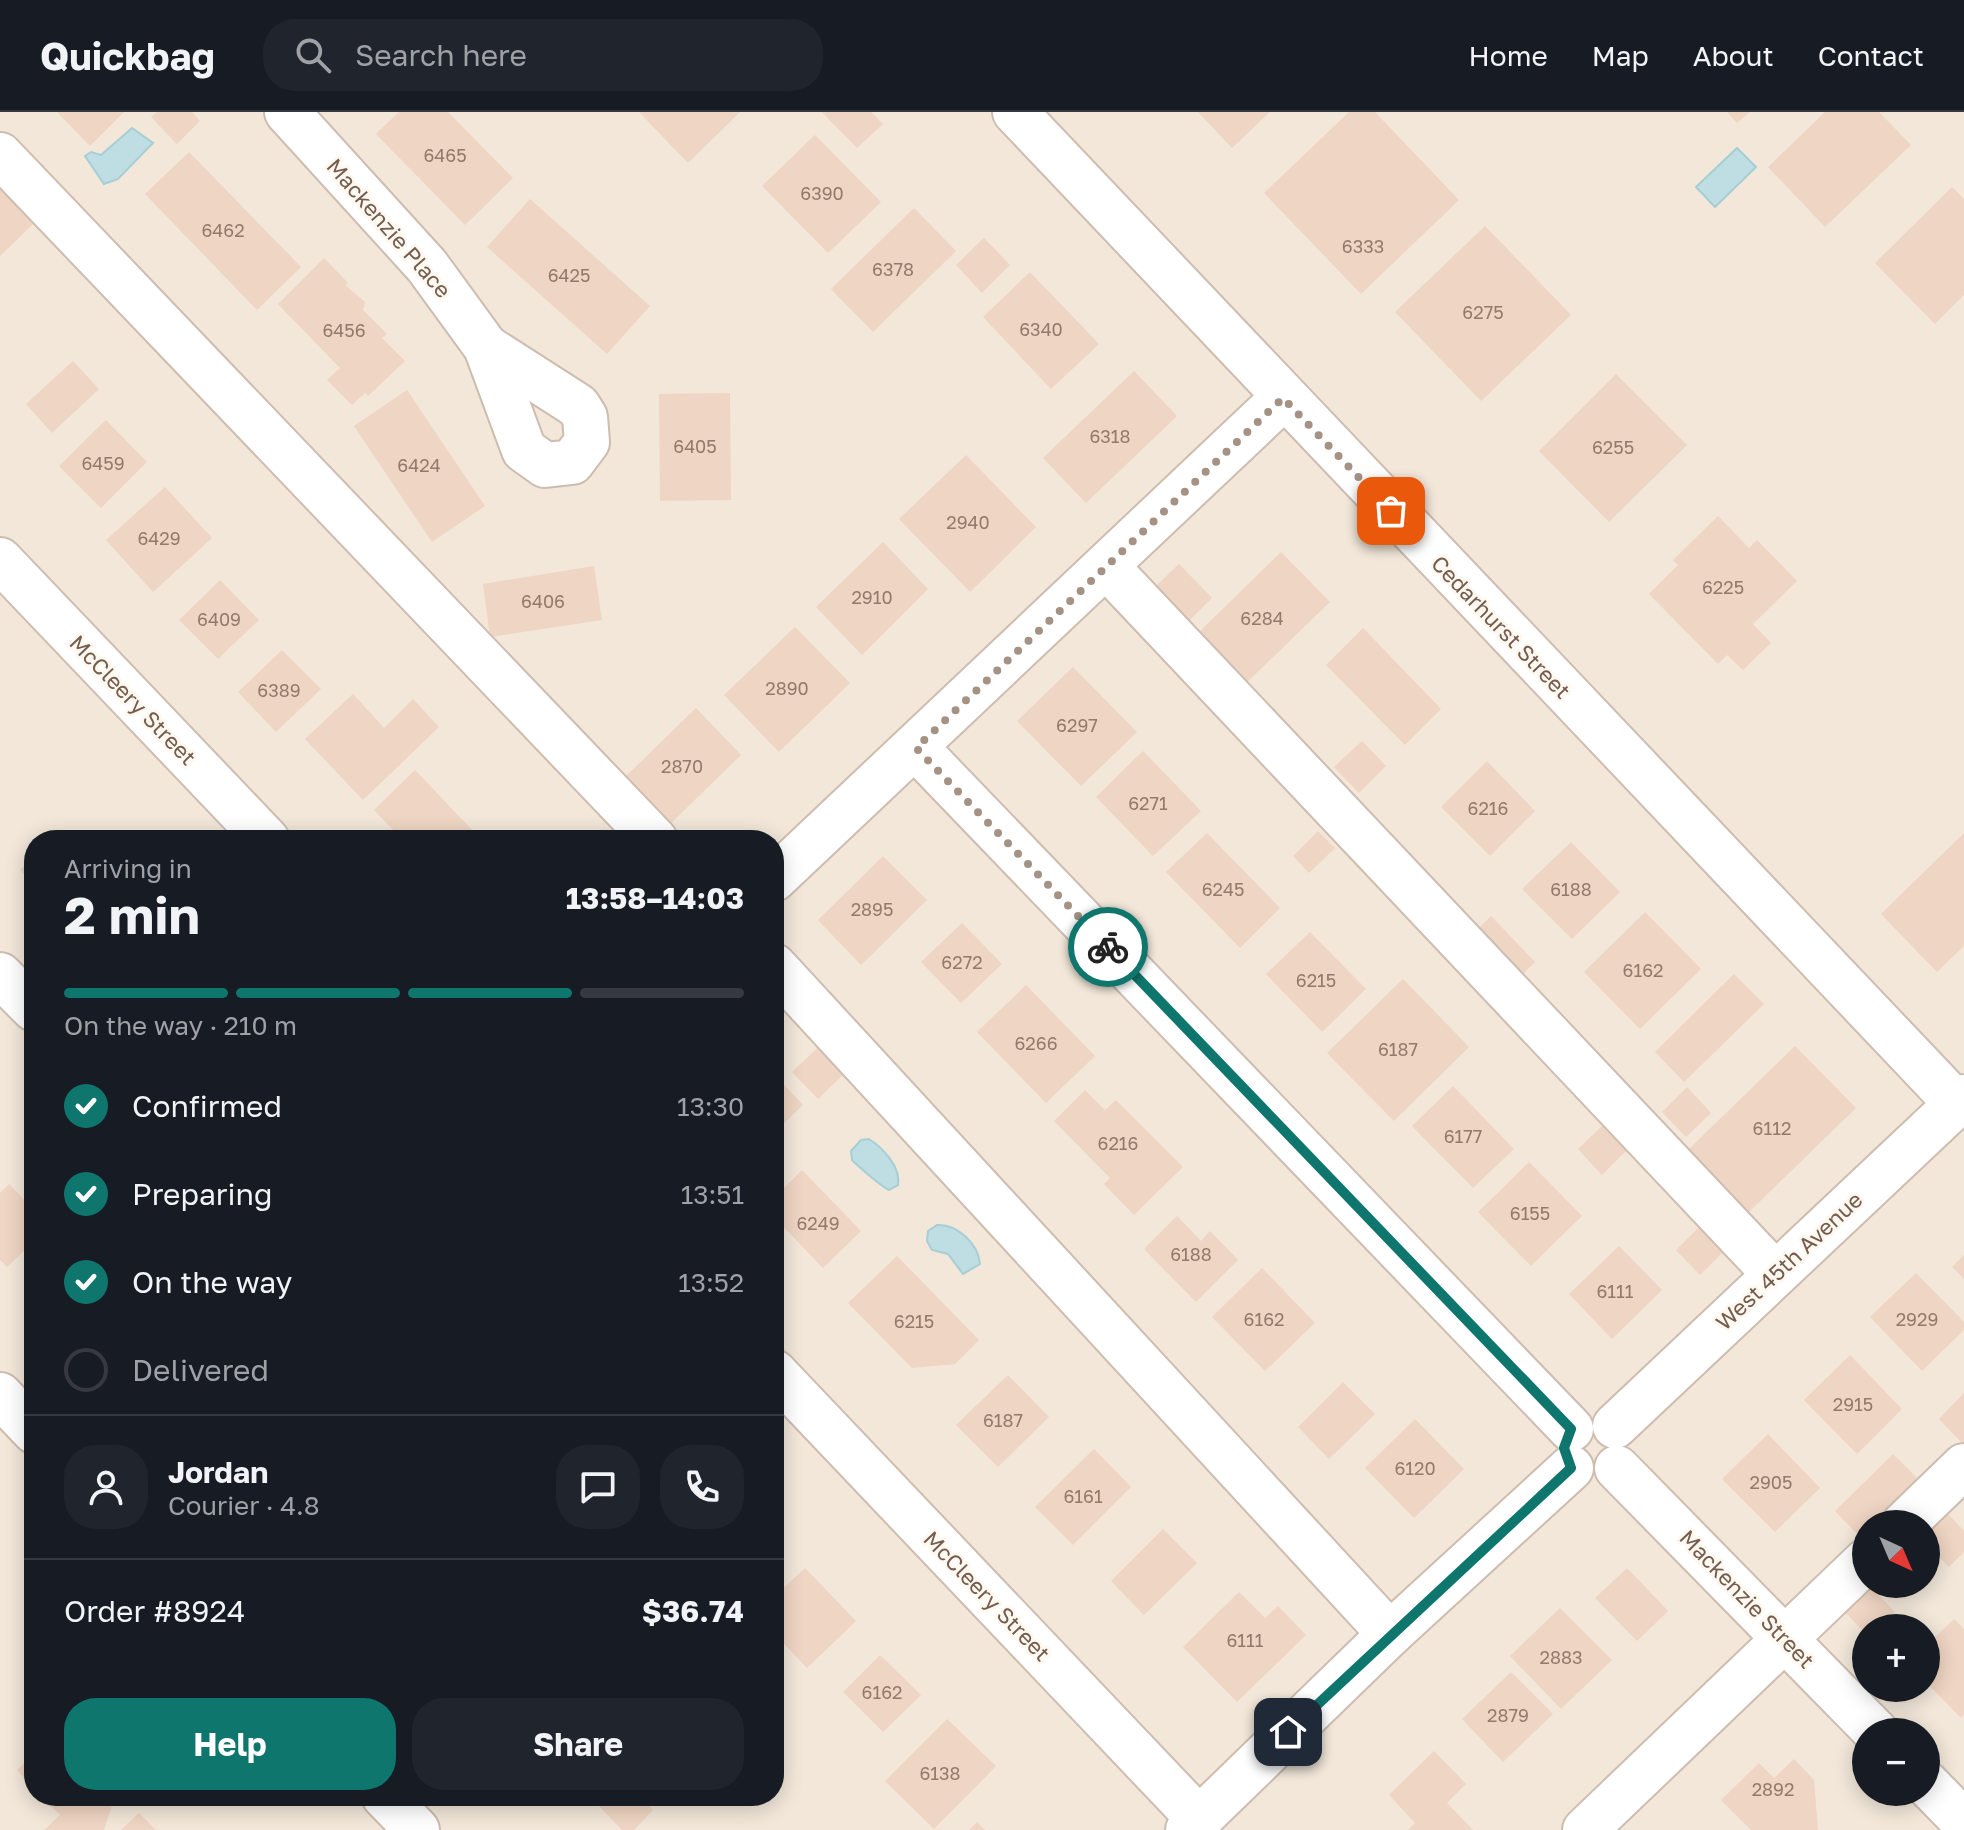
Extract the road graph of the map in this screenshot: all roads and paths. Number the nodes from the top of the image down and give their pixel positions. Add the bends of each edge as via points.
1 (287, 112) edge
2 (1015, 112) edge
3 (0, 155) edge
4 (486, 347) dead end
5 (1283, 398) junction
6 (0, 560) edge
7 (1107, 567) junction
8 (916, 748) junction
9 (257, 830) edge
10 (645, 830) edge
11 (784, 870) edge
12 (0, 975) edge
13 (784, 977) edge
14 (24, 999) edge
15 (1960, 1101) edge
16 (1775, 1274) junction
17 (784, 1383) edge
18 (0, 1395) edge
19 (24, 1420) edge
20 (1616, 1447) junction
21 (1571, 1448) junction
22 (1964, 1466) edge
23 (1918, 1510) edge
24 (1852, 1574) edge
25 (1390, 1634) junction
26 (1786, 1638) junction
27 (1863, 1718) edge
28 (1940, 1797) edge
29 (394, 1806) edge
30 (1964, 1822) edge
31 (1194, 1824) edge
32 (417, 1830) edge
33 (1585, 1830) edge

1 - 4 street, Mackenzie Place via 427,266
2 - 5 street, Cedarhurst Street
3 - 10 street
5 - 7 street
5 - 15 street, Cedarhurst Street
6 - 9 street, McCleery Street
7 - 8 street
7 - 16 street
8 - 11 street
8 - 21 street
12 - 14 street
13 - 25 street
15 - 16 street, West 45th Avenue
16 - 20 street, West 45th Avenue
17 - 31 street, McCleery Street
18 - 19 street
20 - 21 street via 1594,1478
20 - 26 street, Mackenzie Street
21 - 25 street
22 - 23 street
24 - 26 street
25 - 31 street
26 - 27 street, Mackenzie Street
26 - 33 street
28 - 30 street
29 - 32 street

